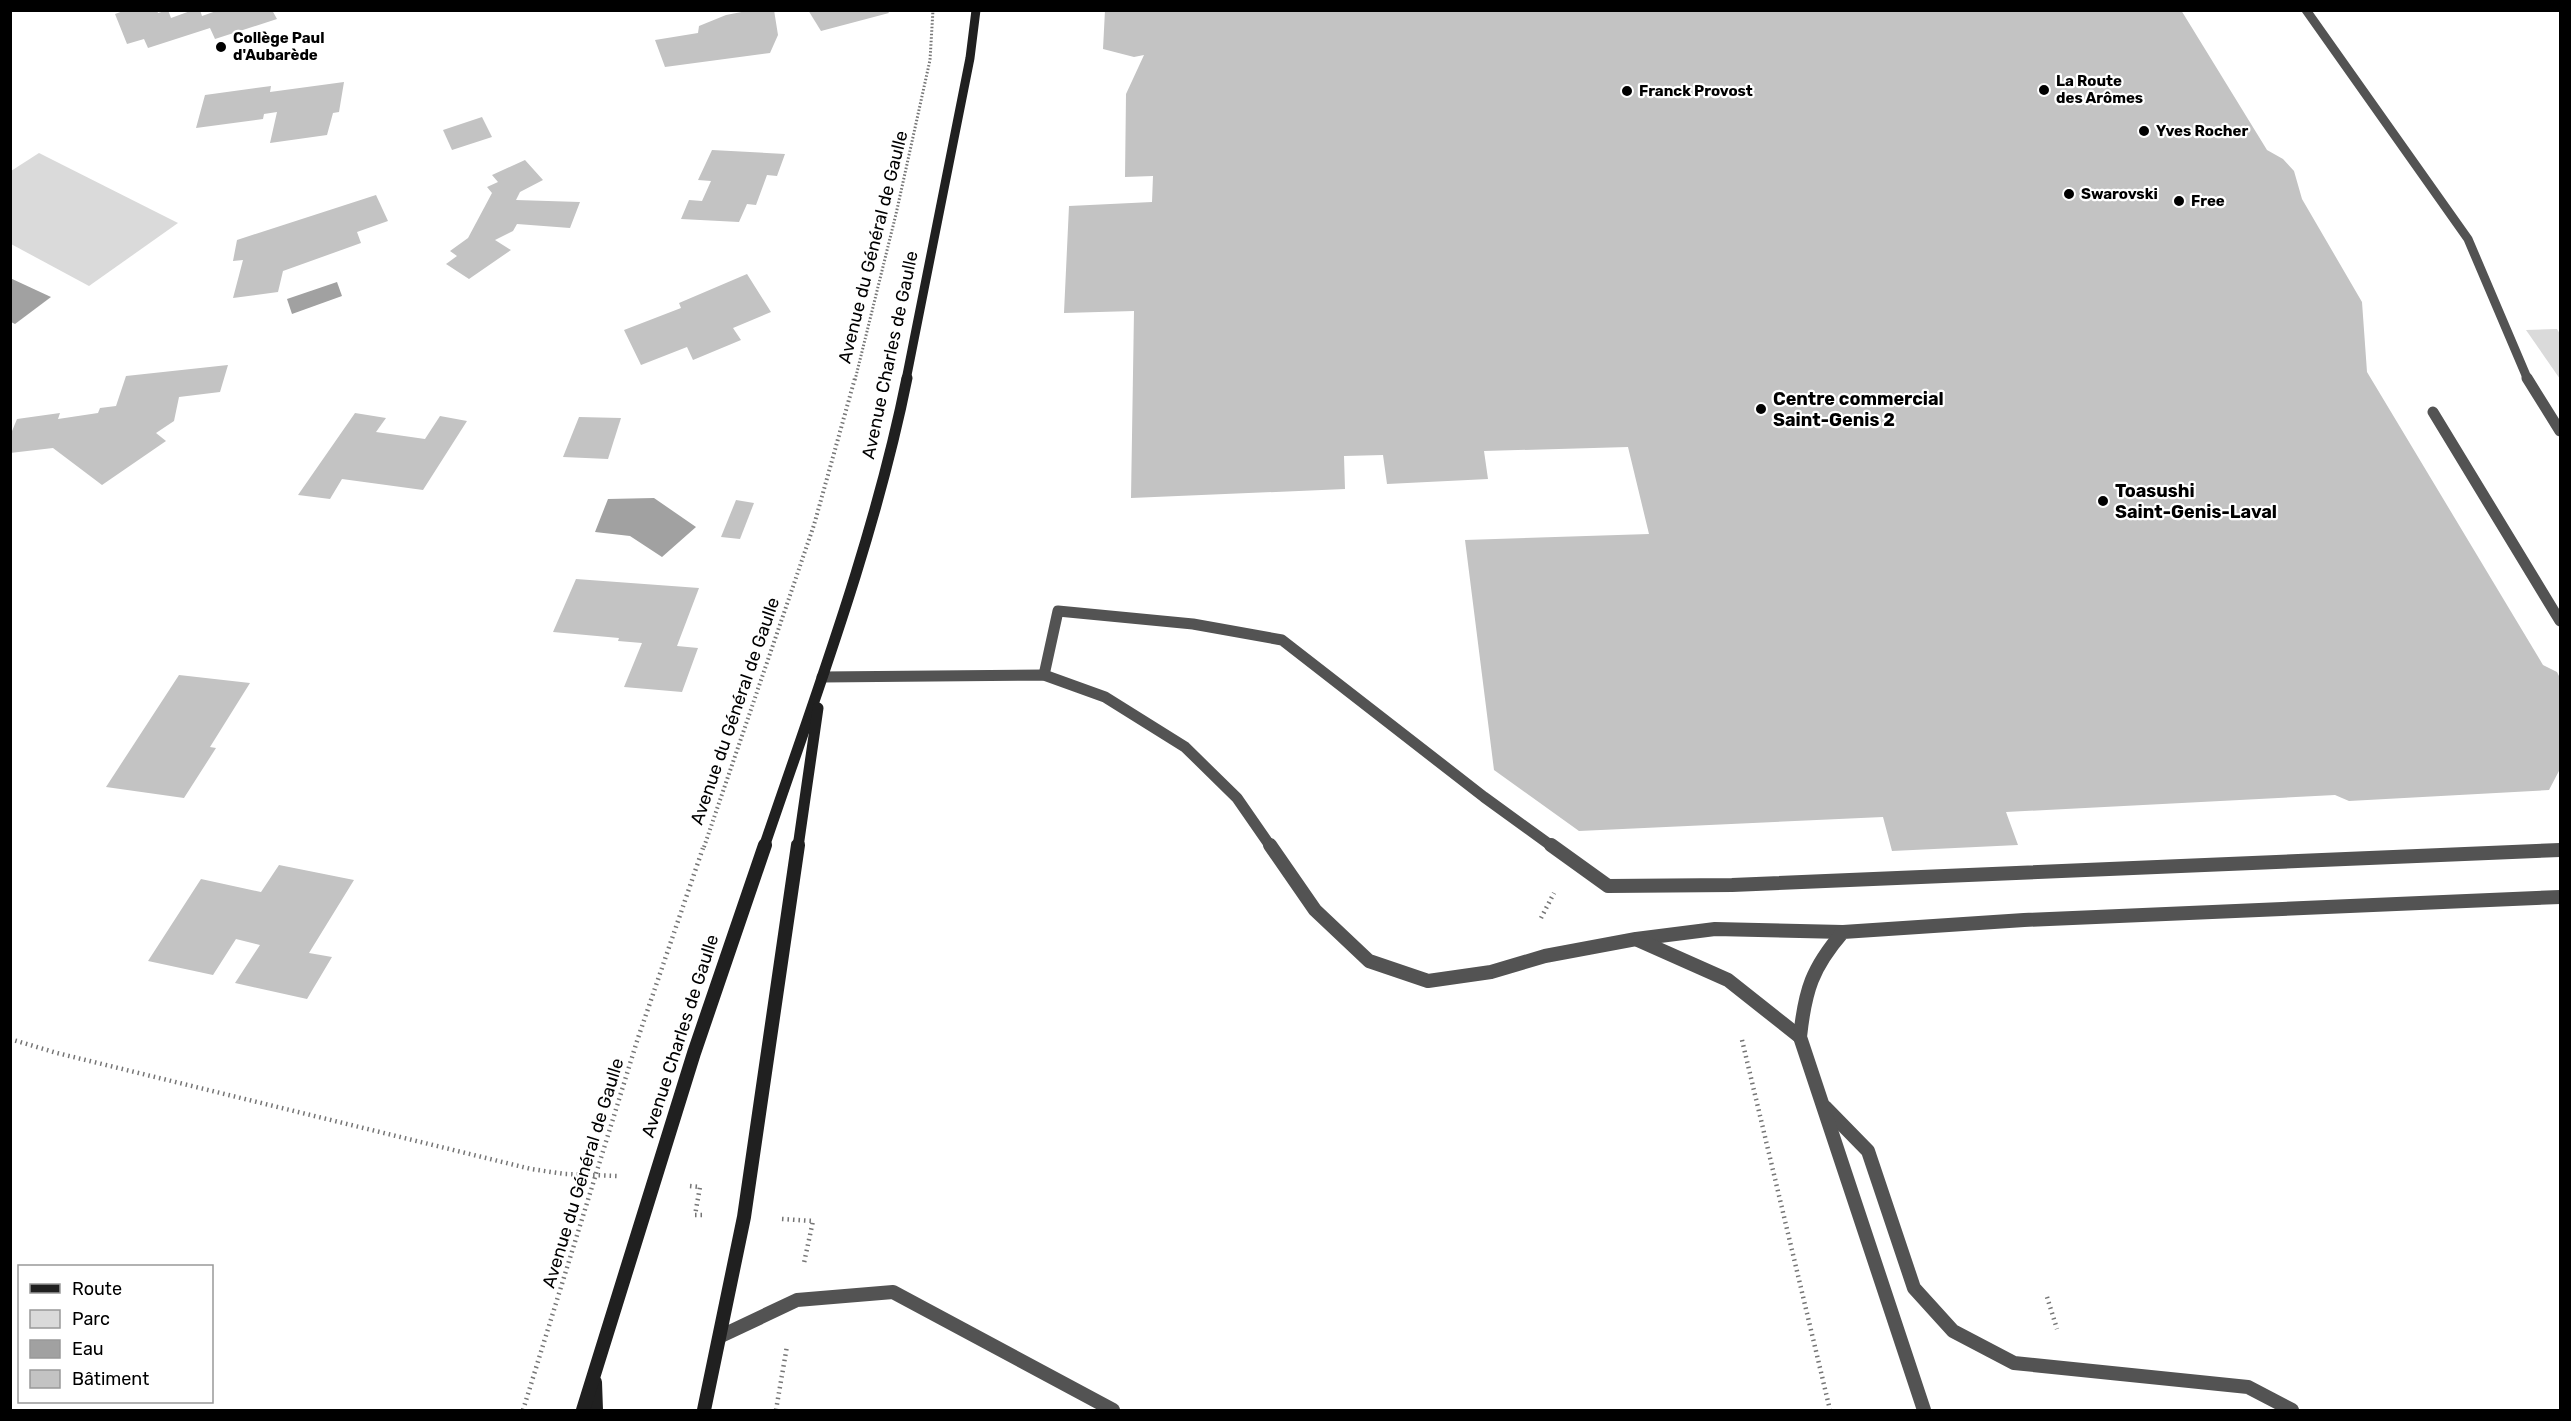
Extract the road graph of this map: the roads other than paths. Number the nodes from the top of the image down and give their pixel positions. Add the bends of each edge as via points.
1 (967, 10) edge
2 (976, 10) edge
3 (2306, 10) edge
4 (971, 36) junction
5 (2433, 412) dead end
6 (2560, 431) edge
7 (2560, 621) edge
8 (1044, 675) junction
9 (822, 677) junction
10 (2560, 850) edge
11 (2560, 897) edge
12 (1843, 932) junction
13 (1636, 939) junction
14 (1800, 1037) junction
15 (1822, 1104) junction
16 (721, 1336) junction
17 (595, 1368) junction
18 (581, 1410) edge
19 (596, 1410) edge
20 (704, 1410) edge
21 (1113, 1410) edge
22 (1924, 1410) edge
23 (2292, 1410) edge

1 - 4 street, Avenue Charles de Gaulle
2 - 4 street, Avenue Charles de Gaulle
3 - 6 lane via 2468,239 2530,385
4 - 9 street, Avenue Charles de Gaulle via 970,58 893,447
5 - 7 lane
8 - 9 lane
8 - 10 lane via 1058,611 1194,624 1282,640 1484,797 1608,886 1744,884
8 - 13 lane via 1105,697 1185,747 1237,798 1315,910 1369,961 1428,981 1491,972 1545,956
9 - 16 street, Avenue Charles de Gaulle via 744,1217
9 - 17 street, Avenue Charles de Gaulle via 694,1053
11 - 12 lane via 2024,920
12 - 13 lane via 1715,929
12 - 14 lane via 1816,963 1804,993
13 - 14 lane via 1728,980
14 - 15 lane
15 - 22 lane
15 - 23 lane via 1868,1150 1914,1288 1953,1331 2014,1363 2248,1387
16 - 20 street, Avenue Charles de Gaulle
16 - 21 lane via 797,1300 893,1292
17 - 18 street, Avenue Charles de Gaulle
17 - 19 street

